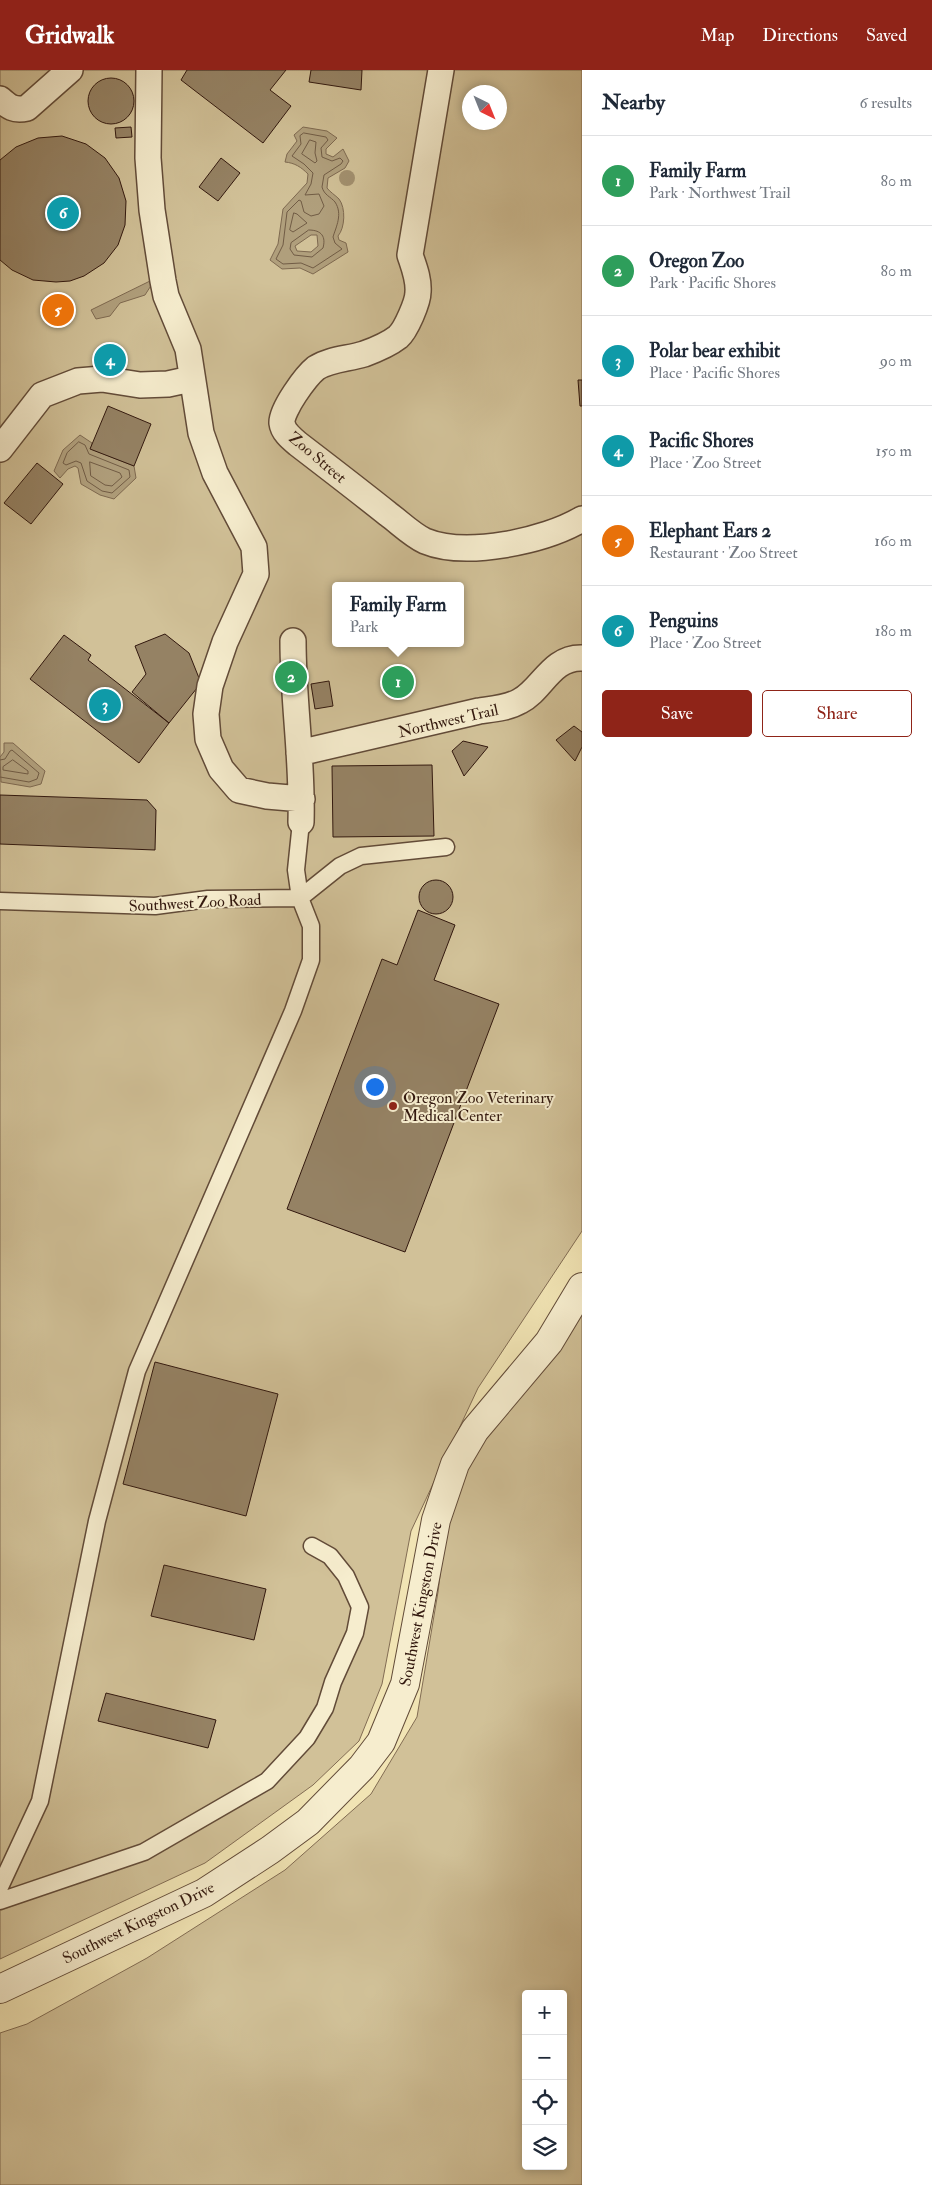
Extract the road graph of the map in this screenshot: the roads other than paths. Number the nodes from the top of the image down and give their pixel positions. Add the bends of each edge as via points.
1 (70, 70) edge
2 (149, 70) edge
3 (441, 70) edge
4 (0, 99) edge
5 (191, 379) junction
6 (0, 449) edge
7 (582, 519) edge
8 (293, 641) dead end
9 (582, 658) edge
10 (299, 753) junction
11 (301, 811) junction
12 (446, 847) dead end
13 (300, 898) junction
14 (0, 901) edge
15 (582, 1287) edge
16 (312, 1546) dead end
17 (0, 1887) edge
18 (0, 1901) edge
19 (0, 1989) edge

1 - 4 street via 27,108 11,109
2 - 5 street via 148,158 156,246 166,296 188,349
3 - 7 street, Zoo Street via 410,255 417,275 418,292 413,311 400,336 364,354 331,361 315,369 288,404 282,424 298,444 424,541 468,548 544,537
5 - 6 street via 140,385 78,380 42,394
5 - 11 street via 201,433 215,473 254,547 256,574 225,642 210,686 206,714 208,739 221,769 239,790 267,796
8 - 10 street
9 - 10 street, Northwest Trail via 567,660 545,676 521,701 504,707
10 - 11 street
11 - 13 lane via 296,870
12 - 13 lane via 361,856 340,866
13 - 14 lane, Southwest Zoo Road via 208,899 155,906
13 - 17 lane via 311,926 311,960 293,1011 137,1371 97,1522 40,1801
15 - 19 street, Southwest Kingston Drive via 550,1342 475,1430 455,1464 436,1520 405,1684 381,1742 362,1767 308,1822 204,1892
16 - 18 lane via 330,1556 346,1576 360,1607 355,1633 325,1708 307,1738 267,1781 144,1852

